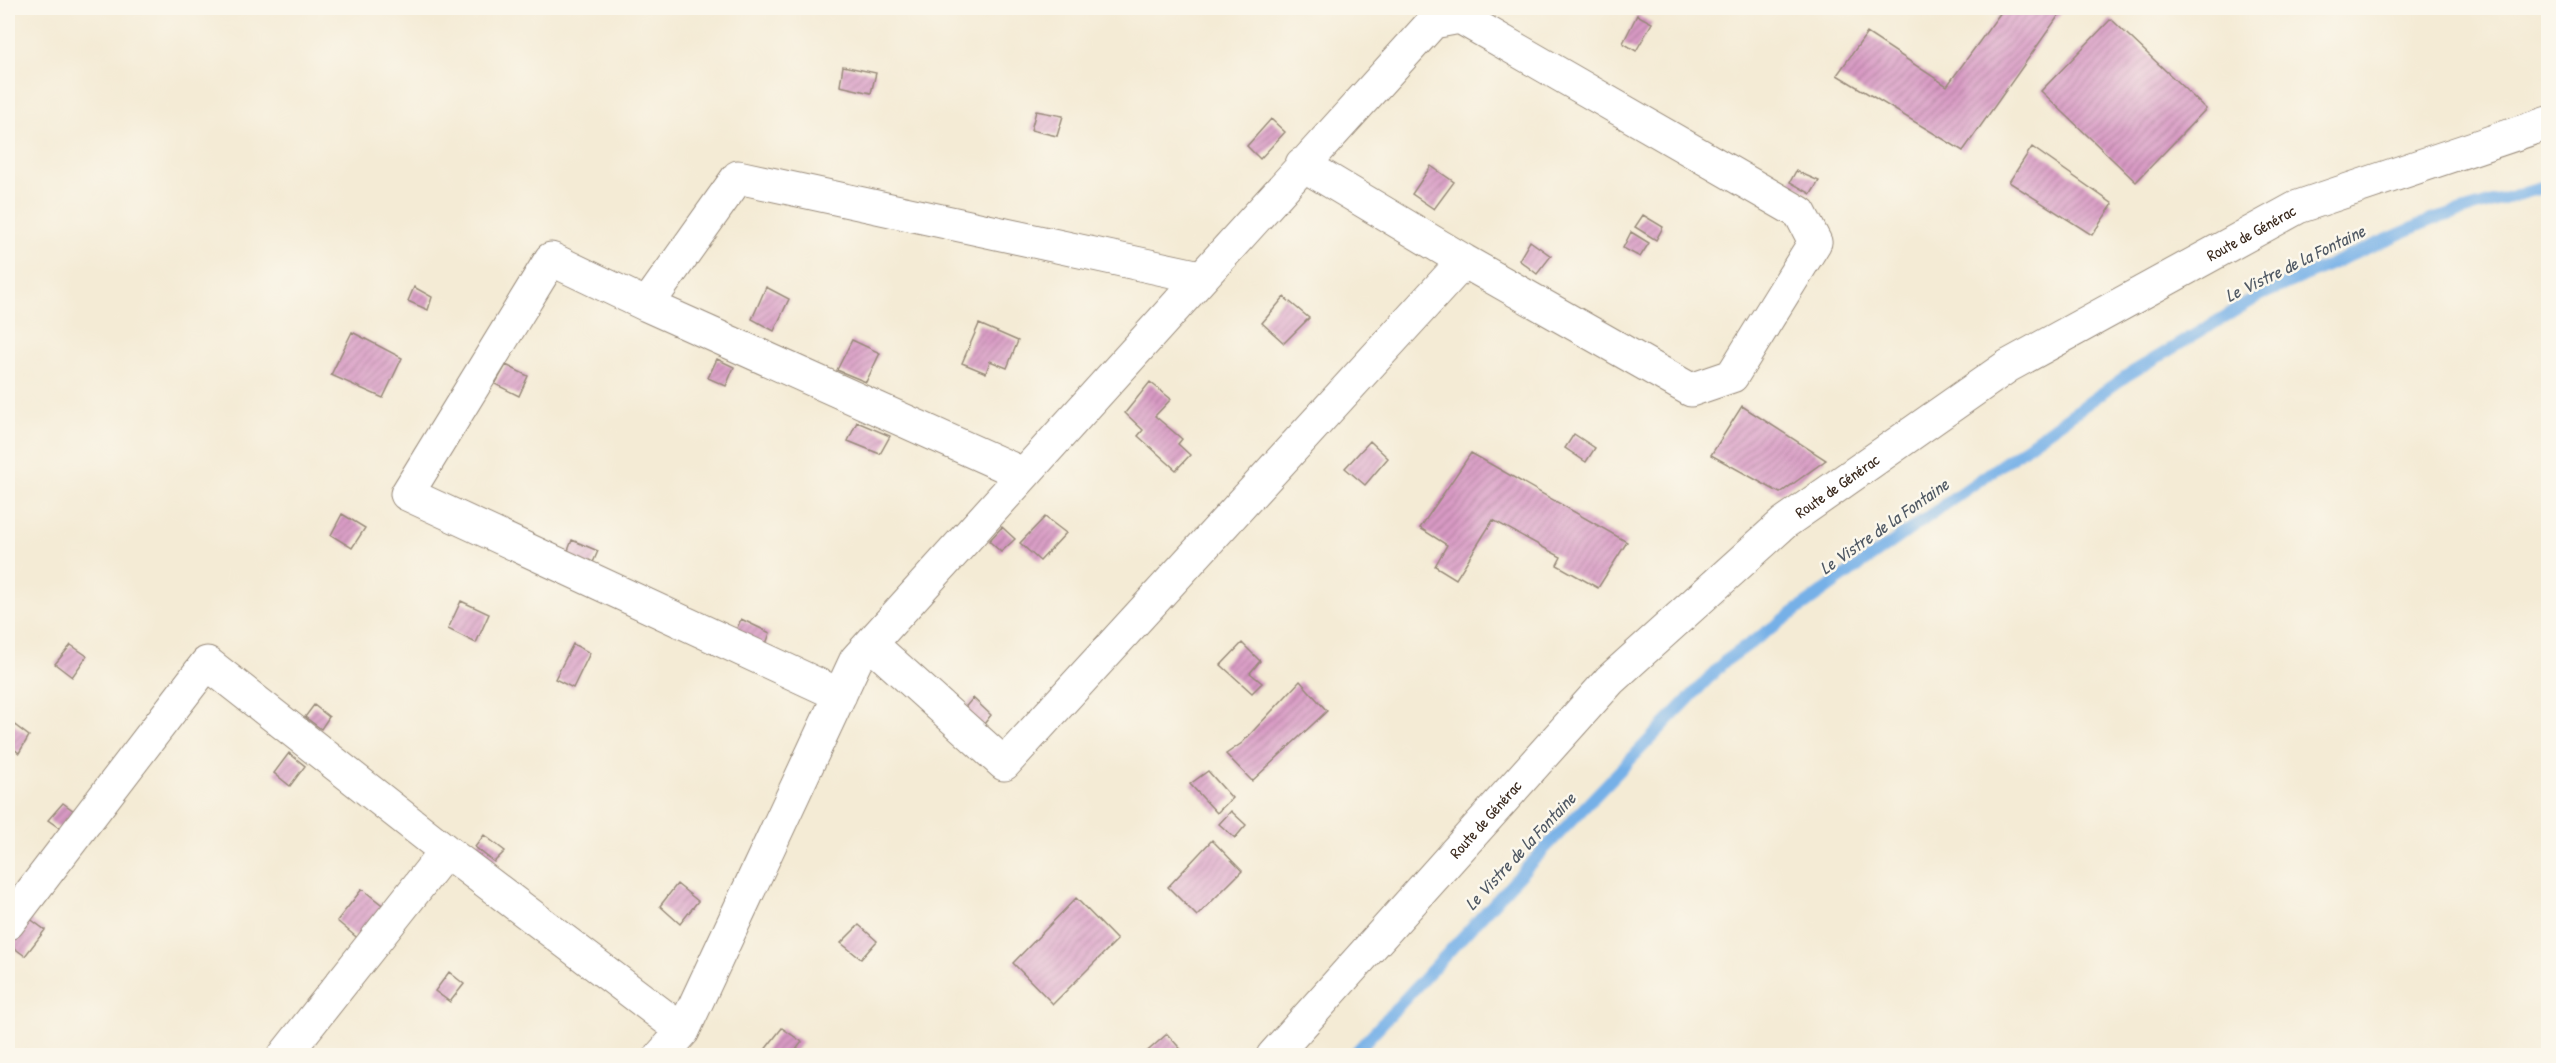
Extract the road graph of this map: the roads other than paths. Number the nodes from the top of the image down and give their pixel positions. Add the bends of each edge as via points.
1 (2548, 123) edge
2 (1302, 164) junction
3 (1464, 261) junction
4 (1200, 277) junction
5 (647, 304) junction
6 (1023, 474) junction
7 (870, 644) junction
8 (840, 695) junction
9 (446, 851) junction
10 (8, 923) edge
11 (669, 1048) edge
12 (284, 1056) edge
13 (1273, 1056) edge

1 - 13 street, Route de Générac via 2298,207 2008,366 1784,523 1610,680
2 - 3 street
2 - 3 street via 1432,22 1460,17 1800,213 1815,242 1732,376 1691,390
2 - 4 street
3 - 7 street via 1004,764
4 - 5 street via 738,177
4 - 6 street
5 - 6 street
5 - 8 street via 551,259 407,494
6 - 7 street
7 - 8 street via 856,660
8 - 11 street
9 - 10 street via 207,663
9 - 11 street
9 - 12 street

